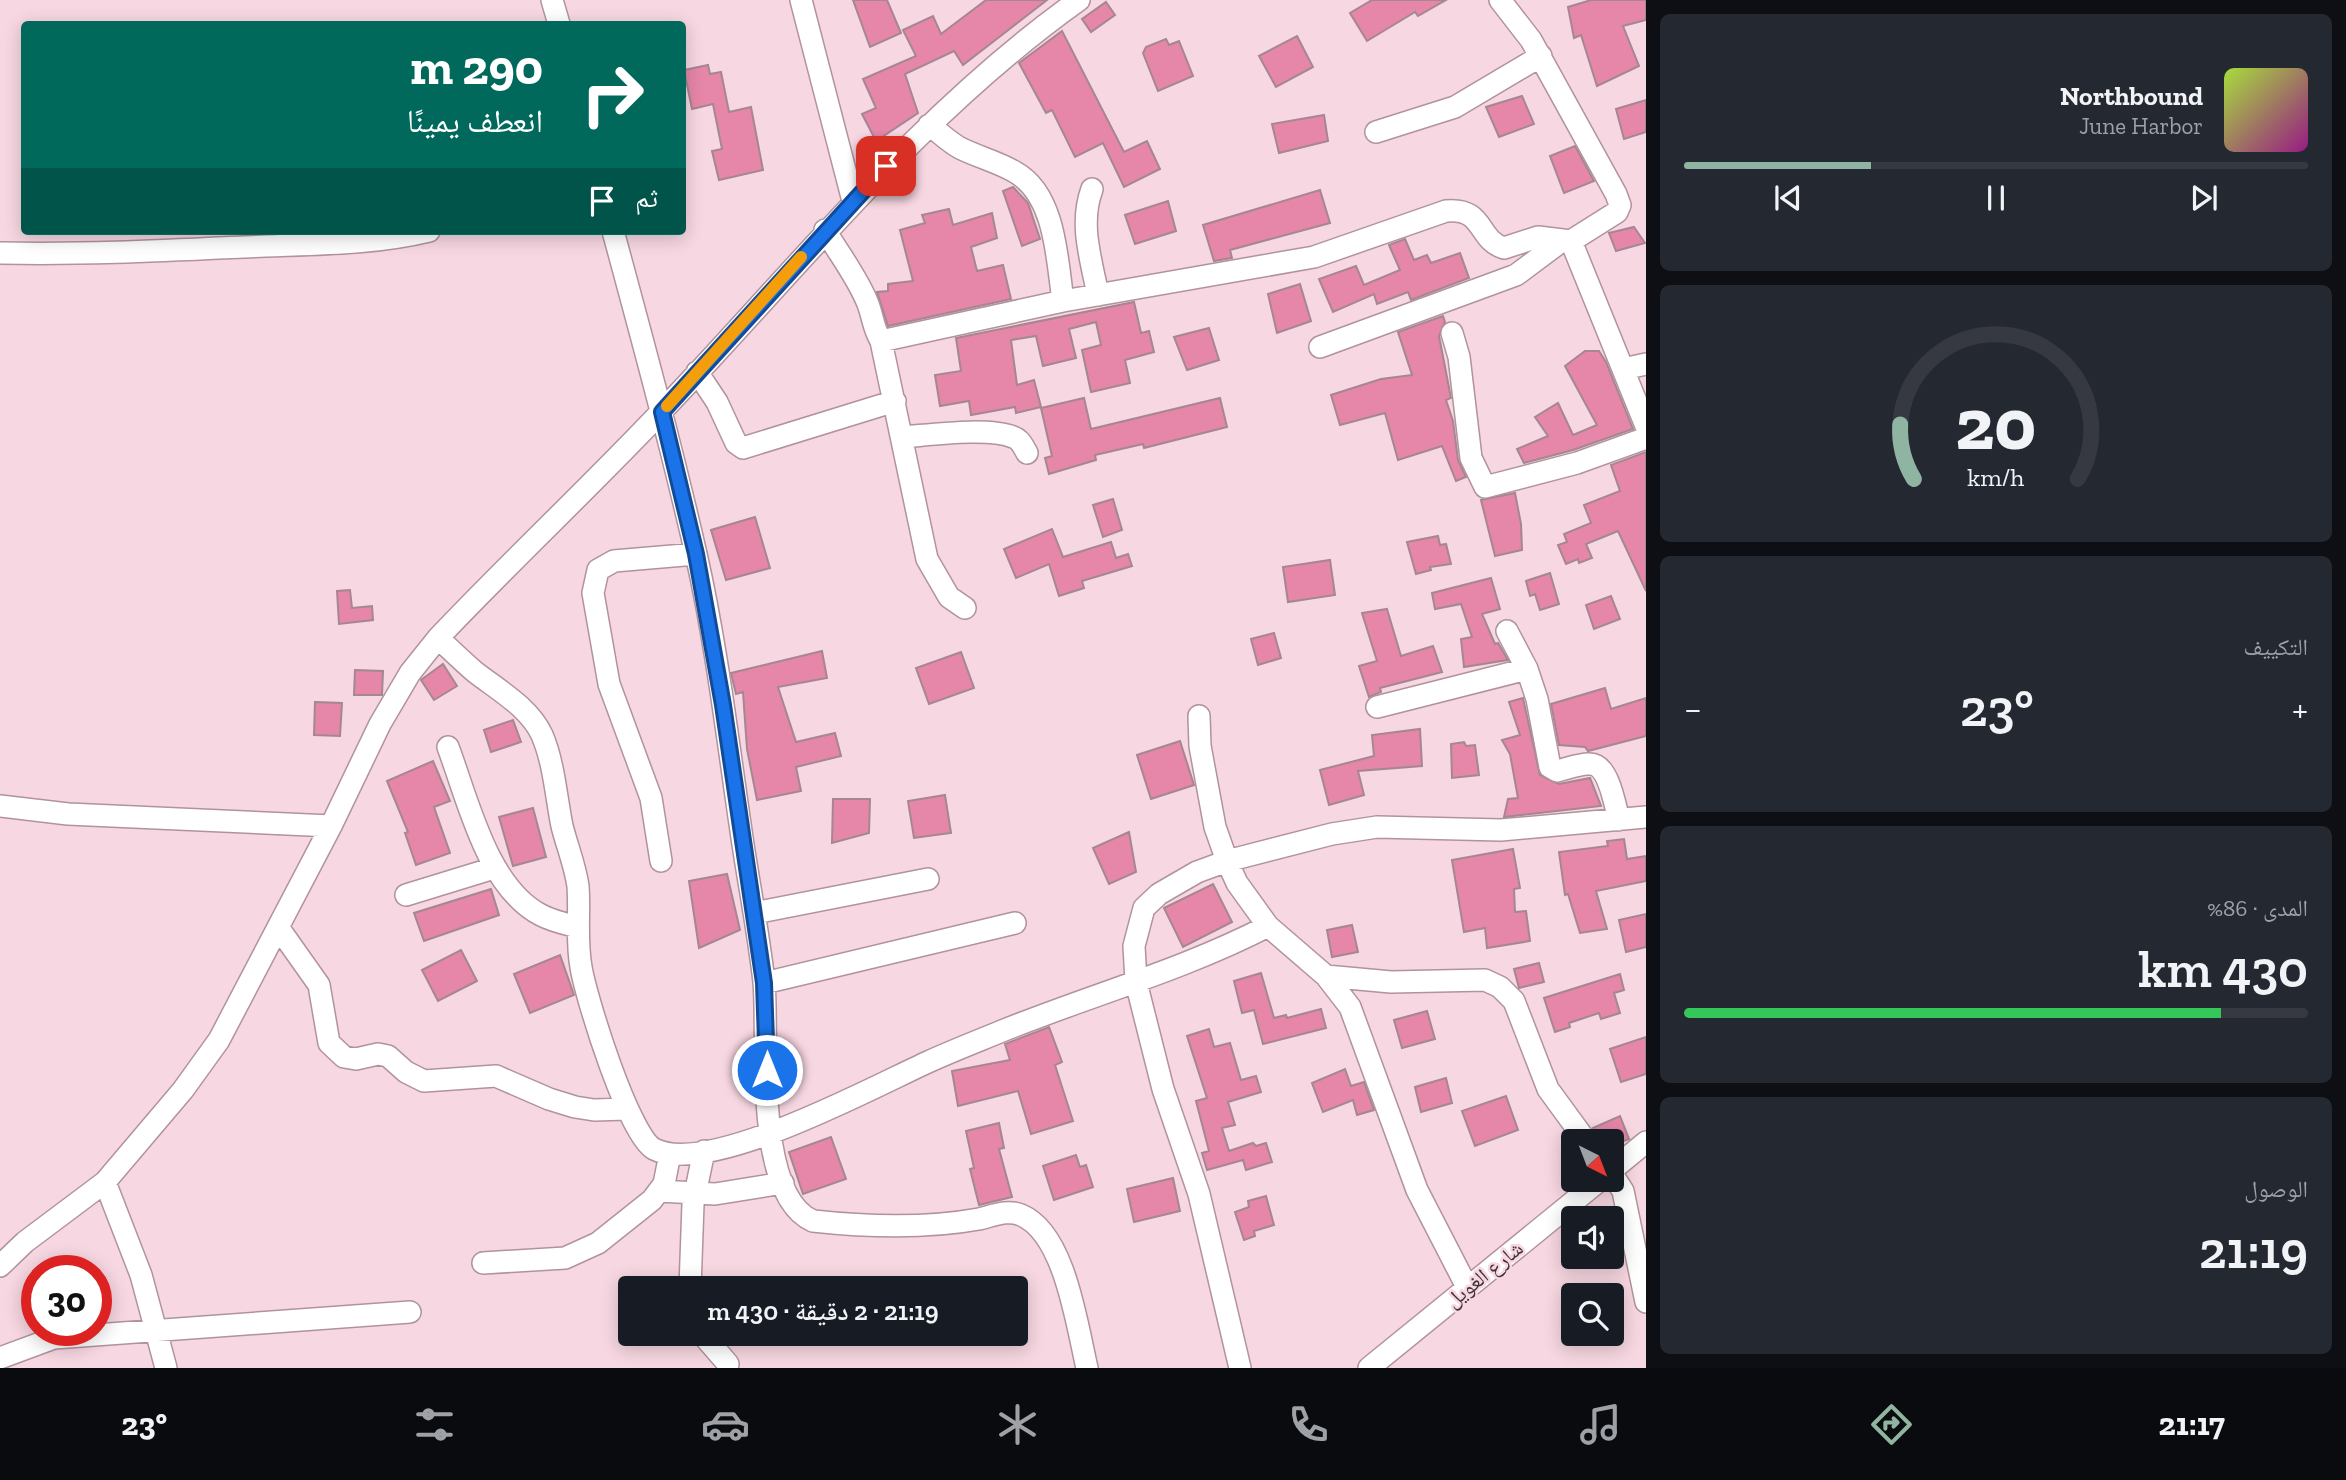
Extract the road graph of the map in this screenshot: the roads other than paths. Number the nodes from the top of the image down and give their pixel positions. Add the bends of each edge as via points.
1 (552, 0) edge
2 (801, 0) edge
3 (1500, 0) edge
4 (1064, 4) edge
5 (558, 21) edge
6 (1541, 56) junction
7 (929, 125) junction
8 (1376, 132) dead end
9 (1092, 189) dead end
10 (853, 201) junction
11 (825, 230) junction
12 (412, 235) edge
13 (614, 235) edge
14 (1567, 241) junction
15 (0, 253) edge
16 (1098, 295) junction
17 (1063, 301) junction
18 (1452, 333) dead end
19 (881, 341) junction
20 (1320, 346) dead end
21 (1646, 364) edge
22 (1623, 369) junction
23 (697, 372) junction
24 (895, 401) junction
25 (662, 412) junction
26 (1646, 426) edge
27 (902, 437) junction
28 (1646, 438) edge
29 (1027, 453) dead end
30 (696, 554) junction
31 (965, 608) dead end
32 (1507, 631) dead end
33 (438, 638) junction
34 (1527, 669) junction
35 (1377, 707) dead end
36 (1199, 716) dead end
37 (448, 747) dead end
38 (0, 806) edge
39 (1646, 817) edge
40 (1619, 820) junction
41 (331, 826) junction
42 (661, 861) dead end
43 (1227, 861) junction
44 (494, 868) junction
45 (928, 878) dead end
46 (407, 895) dead end
47 (754, 913) junction
48 (1015, 923) dead end
49 (1268, 926) junction
50 (278, 927) junction
51 (578, 928) junction
52 (1326, 976) junction
53 (1136, 982) junction
54 (764, 983) junction
55 (627, 1109) junction
56 (1577, 1129) edge
57 (767, 1133) junction
58 (1646, 1142) edge
59 (704, 1151) junction
60 (670, 1154) junction
61 (1624, 1161) edge
62 (105, 1182) junction
63 (783, 1183) junction
64 (659, 1191) junction
65 (1585, 1192) edge
66 (1623, 1192) edge
67 (695, 1195) junction
68 (483, 1263) dead end
69 (0, 1266) edge
70 (691, 1276) edge
71 (1467, 1287) junction
72 (1646, 1302) edge
73 (410, 1312) dead end
74 (158, 1328) junction
75 (712, 1346) edge
76 (0, 1358) edge
77 (727, 1364) dead end
78 (166, 1368) edge
79 (1087, 1368) edge
80 (1240, 1368) edge
81 (1369, 1368) edge

1 - 5 street
2 - 10 street
3 - 6 street
4 - 7 street
6 - 8 street via 1455,107
6 - 14 street via 1620,205 1608,219
7 - 10 street
7 - 17 street via 958,147 1017,173 1035,188 1055,248
9 - 16 street via 1085,225
10 - 11 street
11 - 19 street via 869,306 872,326
11 - 23 street
12 - 15 street via 337,245 156,253
13 - 25 street
14 - 16 street via 1538,237 1504,248 1471,215 1446,211 1314,257
14 - 20 street via 1516,275
14 - 22 street
16 - 17 street
17 - 19 street
18 - 28 street via 1460,357 1471,458 1485,487 1577,463
19 - 24 street
21 - 22 street
22 - 26 street
23 - 24 street via 743,448
23 - 25 street
24 - 27 street
25 - 30 street
25 - 33 street
27 - 29 street via 1006,435 1020,441
27 - 31 street via 927,559 949,597
30 - 42 street via 614,561 595,577 593,593 609,684 651,798
30 - 47 street
32 - 34 street
33 - 41 street via 410,673 380,724
33 - 51 street via 525,712 541,733 578,887
34 - 35 street
34 - 40 street via 1550,767 1558,771 1597,765 1604,773
36 - 43 street via 1200,746
37 - 44 street
38 - 41 street via 68,814
39 - 40 street
40 - 43 street via 1501,830 1377,827
41 - 50 street
43 - 49 street
43 - 53 street via 1176,883 1144,908 1133,946
44 - 46 street
44 - 51 street via 513,894 541,915
45 - 47 street
47 - 54 street
48 - 54 street
49 - 52 street
49 - 53 street via 1191,963
50 - 55 street via 319,985 330,1043 344,1057 388,1056 424,1081 496,1076 575,1107
50 - 62 street via 219,1040
51 - 55 street via 586,987
52 - 56 street via 1391,982 1485,980 1500,987 1514,1001 1548,1089
52 - 71 street via 1350,1007 1417,1190
53 - 57 street via 1001,1031 839,1106
53 - 80 street via 1163,1088 1199,1194
54 - 57 street
55 - 60 street via 643,1141
57 - 59 street
57 - 63 street
58 - 61 street
59 - 60 street
59 - 67 street
60 - 64 street
62 - 69 street
62 - 74 street
63 - 67 street
63 - 79 street via 794,1206 813,1221 903,1227 1020,1214 1054,1247
64 - 67 street
64 - 68 street via 616,1232 583,1252 565,1258
65 - 71 street, شارع الغويل
66 - 72 street
67 - 70 street
71 - 81 street, شارع الغويل
73 - 74 street
74 - 76 street via 54,1338
74 - 78 street
75 - 77 street

